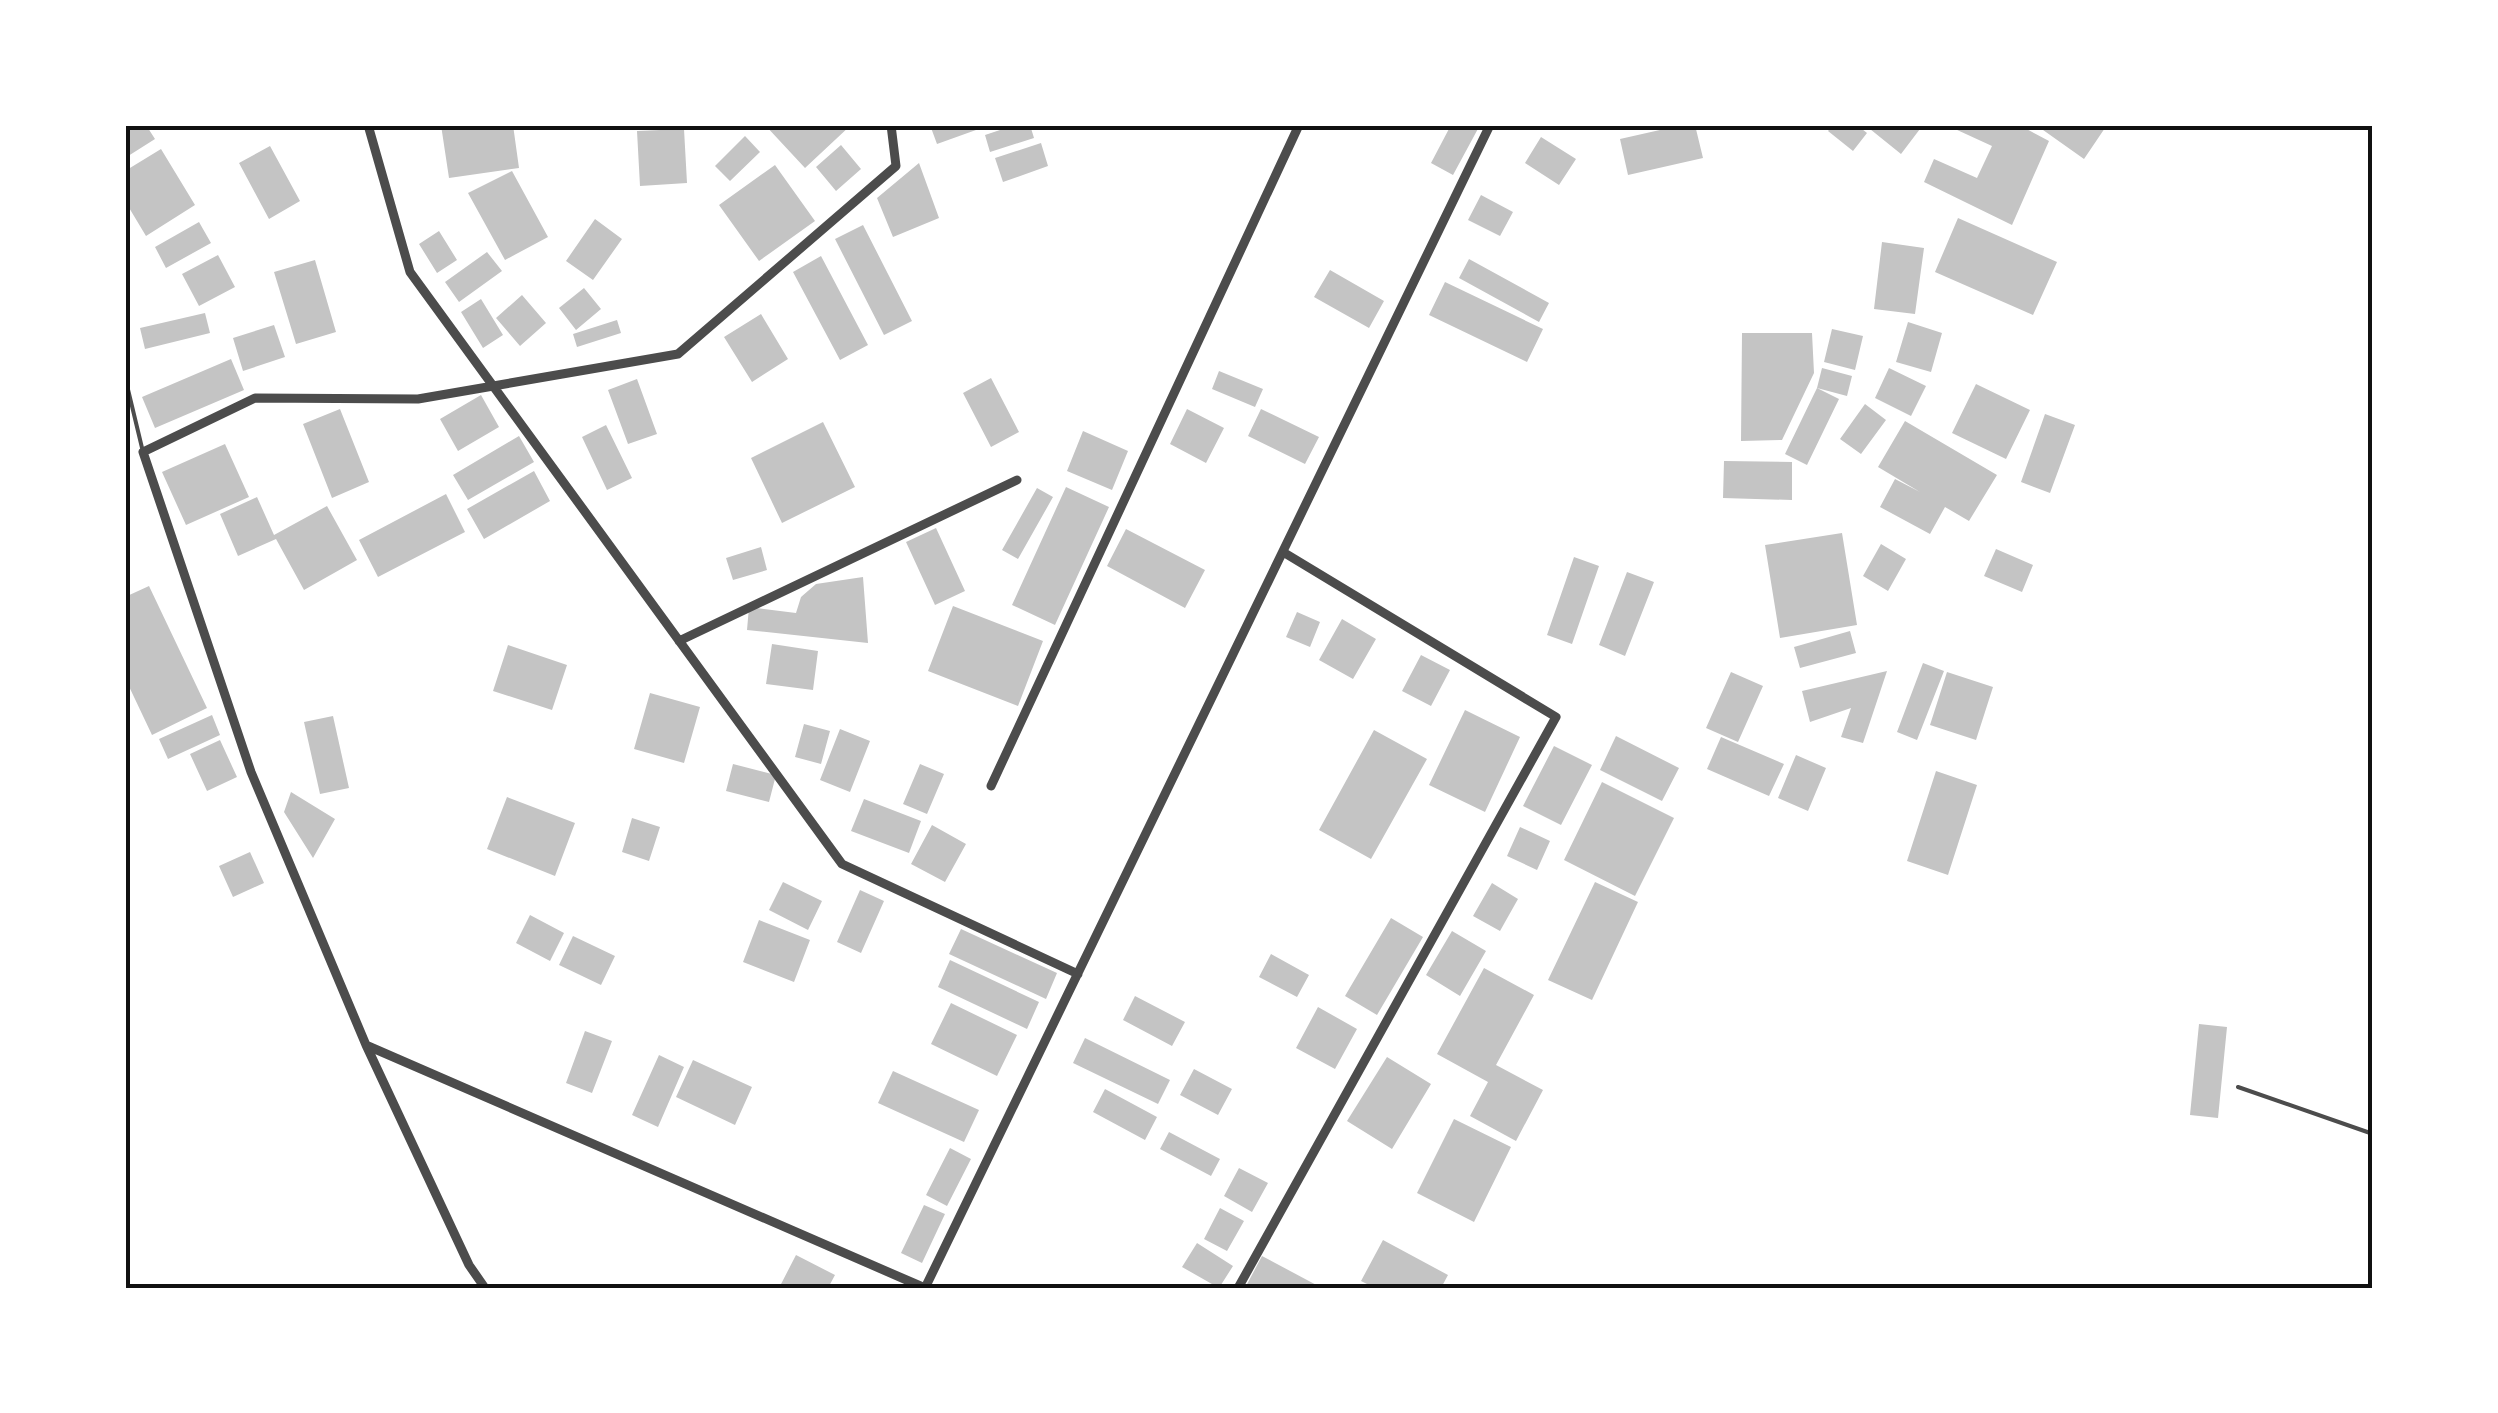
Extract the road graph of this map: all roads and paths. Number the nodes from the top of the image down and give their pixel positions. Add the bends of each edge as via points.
1 (368, 125) edge
2 (891, 125) edge
3 (1299, 125) edge
4 (1490, 125) edge
5 (125, 378) edge
6 (492, 386) junction
7 (143, 452) junction
8 (1017, 480) dead end
9 (1282, 552) junction
10 (679, 642) junction
11 (991, 786) dead end
12 (1078, 974) junction
13 (366, 1045) junction
14 (2238, 1087) dead end
15 (2373, 1134) edge
16 (485, 1288) edge
17 (925, 1288) edge
18 (1238, 1288) edge

1 - 6 street via 410,272
2 - 6 street via 896,166 678,354
3 - 11 street
4 - 9 street
5 - 7 lane
6 - 7 street via 418,398 255,398
6 - 10 street
7 - 13 street via 250,772
8 - 10 street
9 - 12 street
9 - 18 street via 1556,717
10 - 12 street via 842,864
12 - 17 street
13 - 16 street
13 - 17 street
14 - 15 lane

